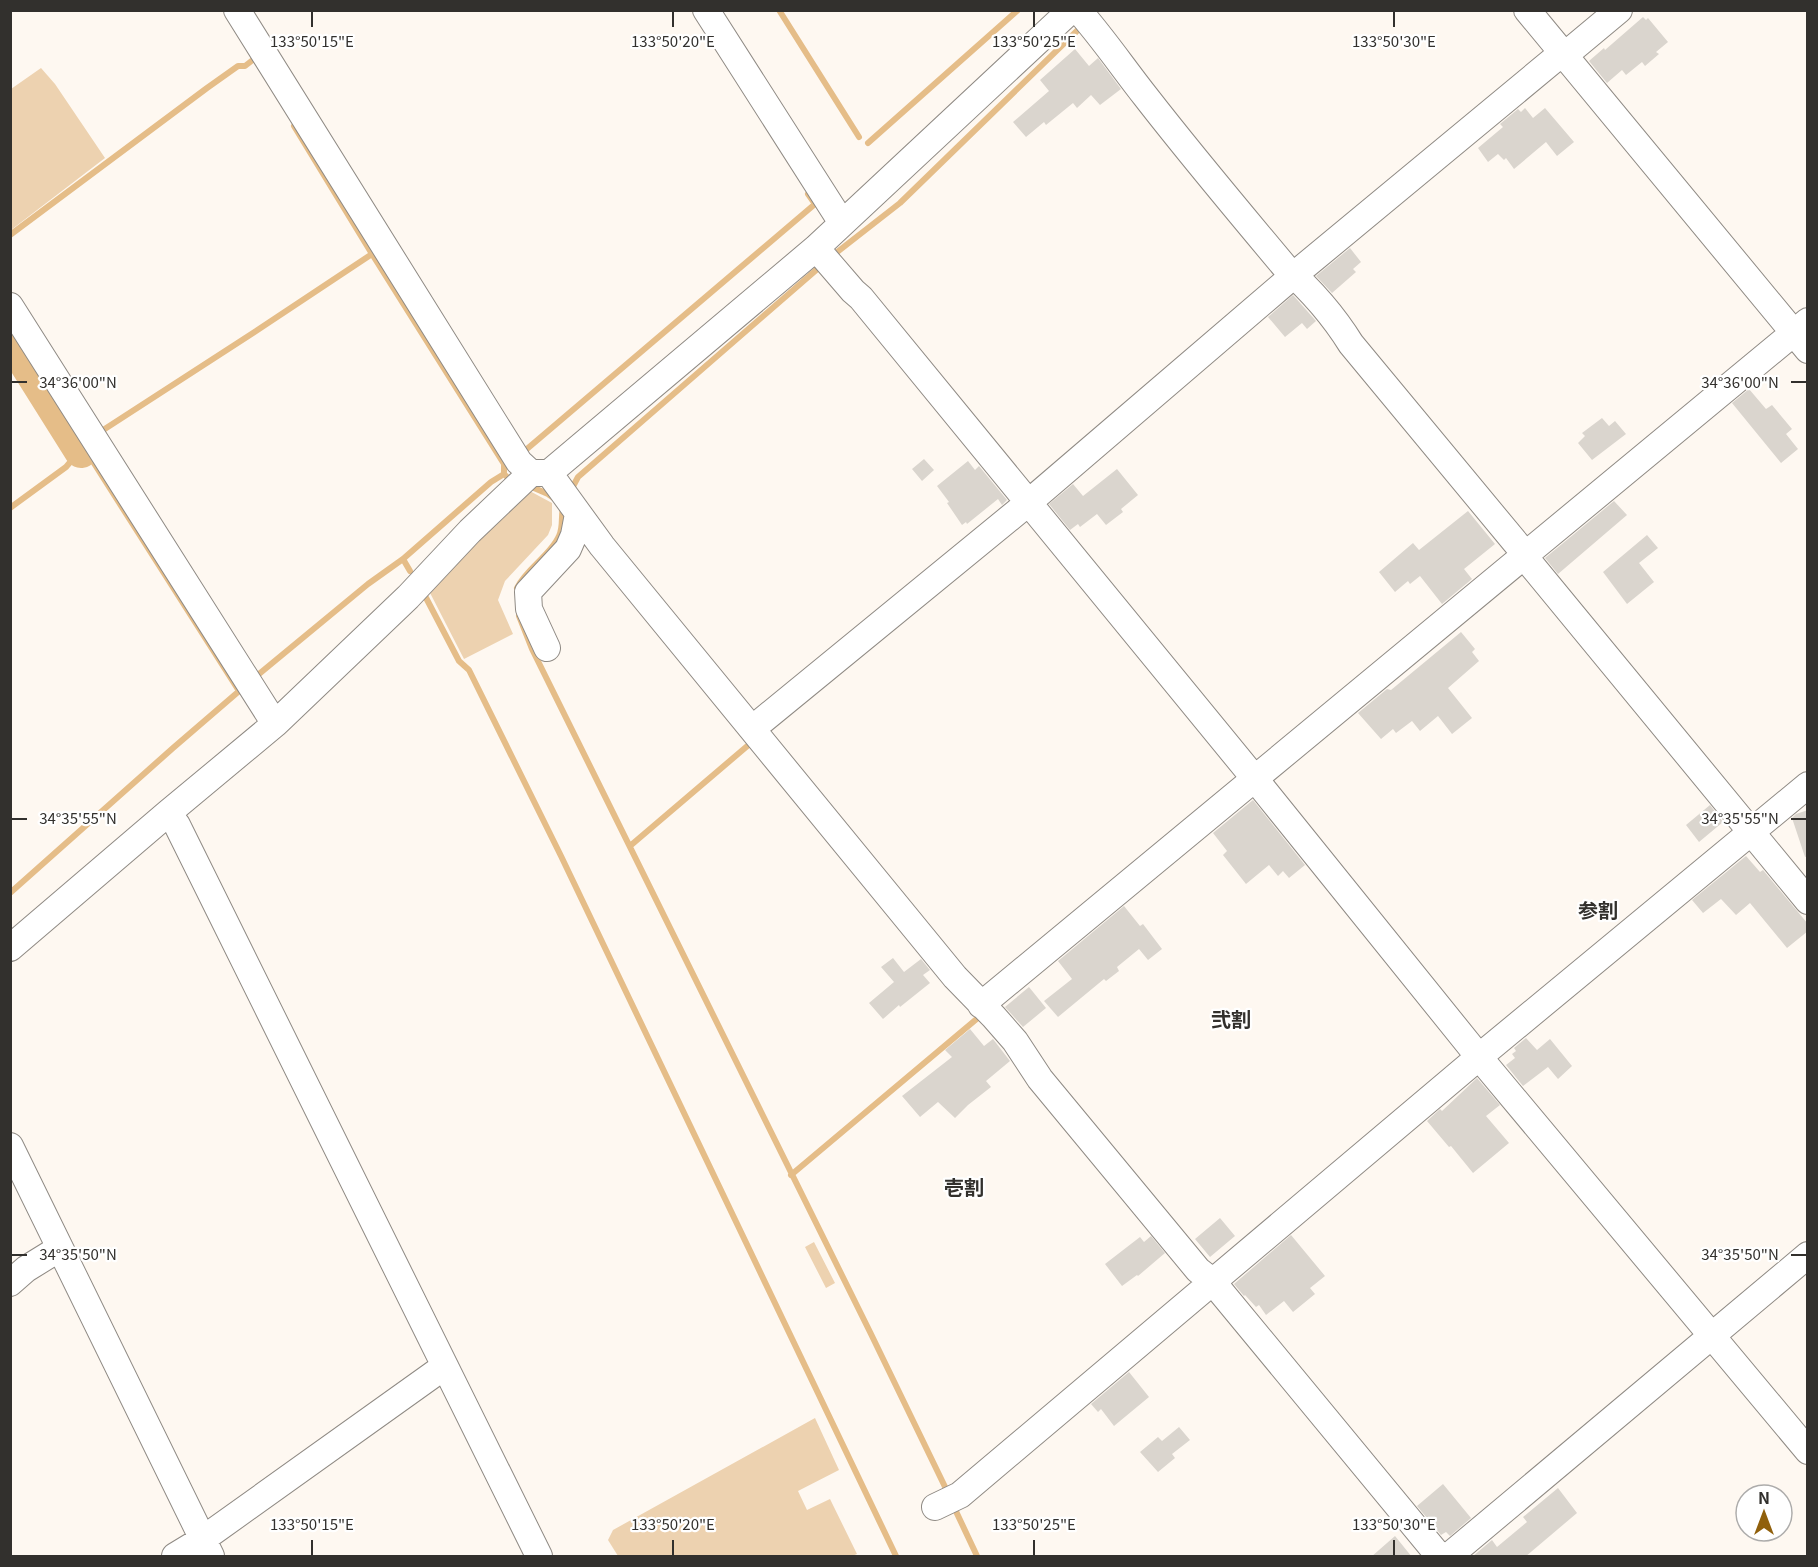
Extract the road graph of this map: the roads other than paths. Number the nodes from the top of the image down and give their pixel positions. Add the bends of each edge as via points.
1 (237, 10) edge
2 (706, 10) edge
3 (1527, 10) edge
4 (1619, 10) edge
5 (1081, 16) edge
6 (1564, 54) junction
7 (842, 223) junction
8 (823, 257) junction
9 (1299, 279) junction
10 (10, 306) edge
11 (1801, 332) edge
12 (547, 482) junction
13 (1028, 503) junction
14 (1524, 556) junction
15 (547, 648) dead end
16 (274, 724) junction
17 (756, 725) junction
18 (1255, 778) junction
19 (1808, 785) edge
20 (172, 818) junction
21 (1752, 832) junction
22 (1808, 901) edge
23 (12, 944) edge
24 (987, 1000) junction
25 (1483, 1062) junction
26 (10, 1146) edge
27 (60, 1248) junction
28 (1808, 1255) edge
29 (1212, 1281) junction
30 (10, 1283) edge
31 (1715, 1336) junction
32 (439, 1370) junction
33 (1808, 1450) edge
34 (945, 1502) dead end
35 (199, 1548) edge
36 (1449, 1556) edge
37 (539, 1557) edge
38 (1439, 1557) edge

1 - 12 street
2 - 7 street
3 - 6 street
4 - 6 street
5 - 7 street
5 - 9 street via 1285,267
6 - 9 street
6 - 11 street
7 - 8 street
8 - 12 street
8 - 13 street
9 - 13 street
9 - 14 street
10 - 16 street
11 - 14 street
12 - 15 street via 574,535 568,549 528,592 529,609
12 - 16 street via 470,531 408,597
12 - 17 street
13 - 17 street
13 - 18 street
14 - 18 street
14 - 21 street
16 - 20 street
17 - 24 street via 955,977
18 - 24 street
18 - 25 street
19 - 21 street
20 - 23 street
20 - 32 street
21 - 22 street
21 - 25 street
24 - 29 street via 994,1017 1040,1079
25 - 29 street
25 - 31 street
26 - 27 street
27 - 30 street
27 - 35 street
28 - 31 street
29 - 34 street
29 - 38 street
31 - 33 street
31 - 36 street
32 - 35 street
32 - 37 street

